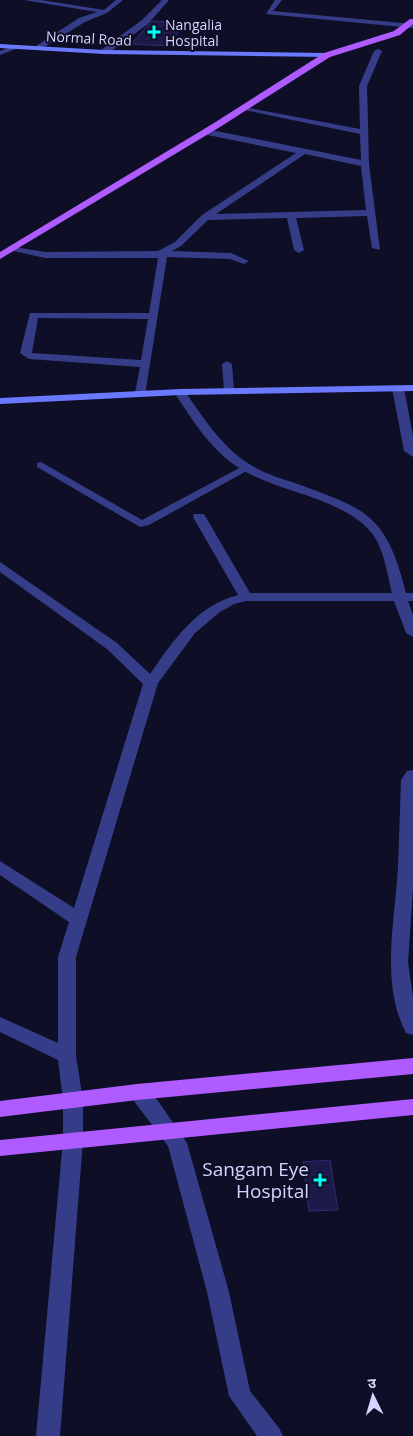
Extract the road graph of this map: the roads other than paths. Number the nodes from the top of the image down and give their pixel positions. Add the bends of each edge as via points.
1 (28, 0) edge
2 (166, 0) edge
3 (278, 0) edge
4 (100, 1) edge
5 (118, 2) edge
6 (105, 12) junction
7 (412, 24) edge
8 (0, 46) edge
9 (16, 47) junction
10 (40, 48) junction
11 (378, 51) dead end
12 (0, 52) edge
13 (104, 52) junction
14 (328, 55) junction
15 (244, 109) junction
16 (206, 132) junction
17 (364, 132) junction
18 (304, 151) junction
19 (365, 164) junction
20 (371, 213) junction
21 (291, 215) junction
22 (205, 218) junction
23 (12, 248) junction
24 (377, 248) dead end
25 (299, 250) dead end
26 (160, 254) junction
27 (0, 256) edge
28 (244, 261) dead end
29 (154, 316) junction
30 (146, 364) junction
31 (227, 364) dead end
32 (398, 388) junction
33 (413, 388) edge
34 (229, 391) junction
35 (180, 392) junction
36 (142, 393) junction
37 (0, 401) edge
38 (413, 453) edge
39 (41, 465) dead end
40 (247, 468) junction
41 (199, 517) dead end
42 (0, 566) edge
43 (246, 597) junction
44 (406, 597) edge
45 (413, 633) edge
46 (151, 683) junction
47 (413, 774) edge
48 (0, 867) edge
49 (79, 920) junction
50 (0, 1024) edge
51 (413, 1028) edge
52 (67, 1056) junction
53 (413, 1066) edge
54 (137, 1092) junction
55 (73, 1100) junction
56 (413, 1107) edge
57 (0, 1109) edge
58 (169, 1132) junction
59 (73, 1140) junction
60 (0, 1148) edge
61 (48, 1436) edge
62 (271, 1436) edge

1 - 6 street
2 - 13 street via 145,22
3 - 7 street via 268,14
4 - 5 street
5 - 6 street
6 - 10 street via 82,20
7 - 14 main road via 397,33
8 - 9 main road, Normal Road
9 - 10 main road, Normal Road
9 - 12 lane
10 - 13 main road, Normal Road
11 - 17 street via 363,86
13 - 14 main road, Normal Road
14 - 15 main road
15 - 16 main road
15 - 17 street
16 - 18 street
16 - 23 main road
17 - 19 street
18 - 19 street
18 - 22 street
19 - 20 street
20 - 21 street
20 - 24 street
21 - 22 street
21 - 25 street
22 - 26 street via 178,244
23 - 26 street via 45,255
23 - 27 main road
26 - 28 street via 231,256
26 - 29 street via 164,258
29 - 30 street
29 - 30 street via 34,315 25,353 29,356
30 - 36 street
31 - 34 lane
32 - 33 main road
32 - 34 main road
32 - 38 street
34 - 35 main road
35 - 36 main road
35 - 40 street via 217,444
36 - 37 main road
39 - 40 lane via 140,524
40 - 44 street via 345,509 375,528 386,545
41 - 43 street
42 - 46 street via 112,646
43 - 44 street
43 - 46 street via 232,599 215,608 190,628
44 - 45 street
46 - 49 street
47 - 51 street via 409,780 400,963 404,997
48 - 49 street
49 - 52 street via 67,957
50 - 52 street
52 - 55 street
53 - 54 main road
54 - 55 main road
54 - 58 street
55 - 57 main road
55 - 59 street
56 - 58 main road
58 - 59 main road
58 - 62 street via 177,1143 215,1283 240,1396
59 - 60 main road
59 - 61 street

